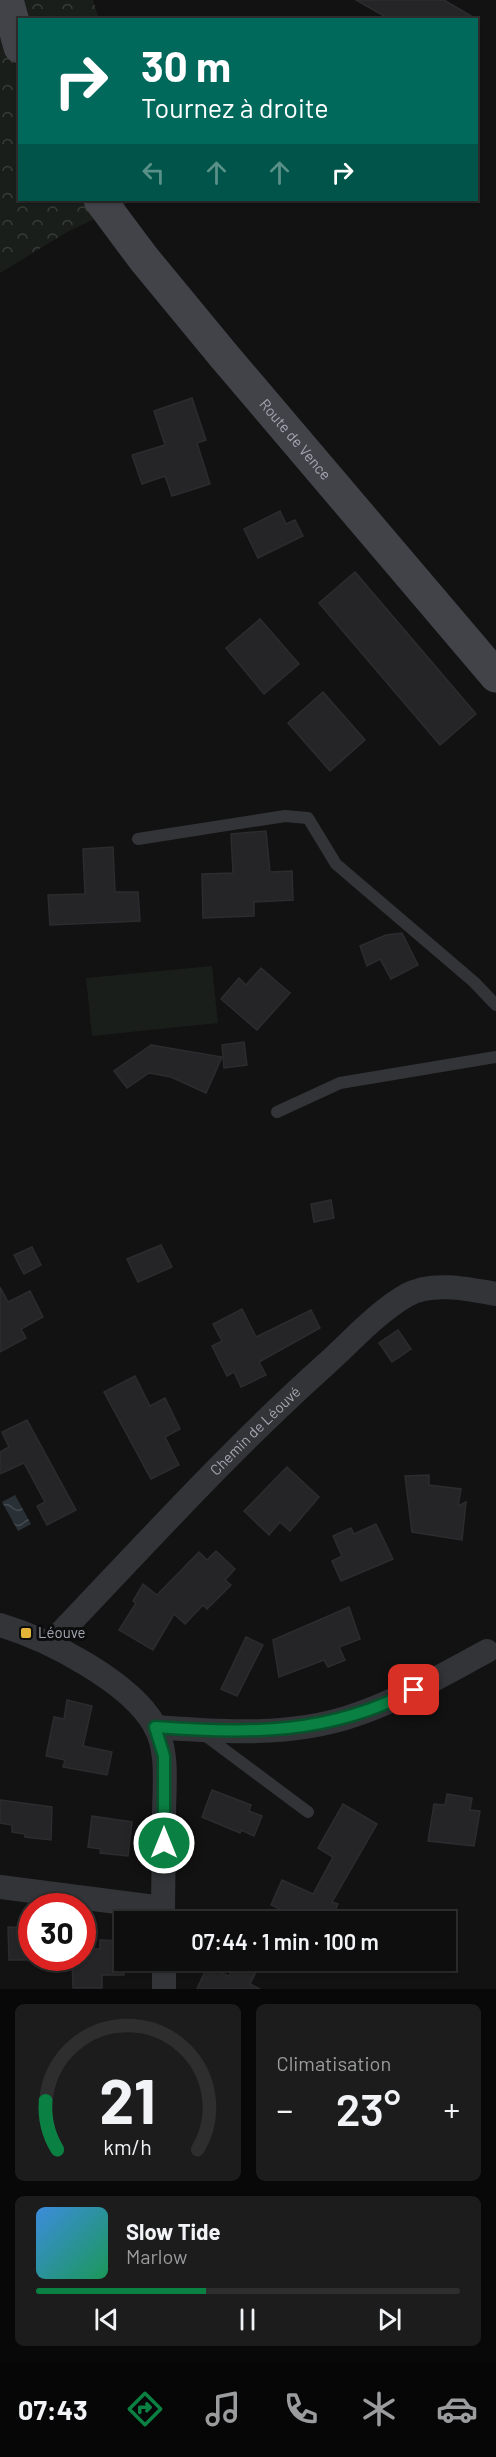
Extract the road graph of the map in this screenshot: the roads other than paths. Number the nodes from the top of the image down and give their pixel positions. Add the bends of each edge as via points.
1 (7, 0) edge
2 (18, 39) edge
3 (101, 201) edge
4 (496, 676) edge
5 (138, 839) dead end
6 (496, 1005) edge
7 (496, 1057) edge
8 (277, 1112) dead end
9 (496, 1293) edge
10 (0, 1625) edge
11 (51, 1644) junction
12 (487, 1651) dead end
13 (155, 1727) junction
14 (198, 1730) junction
15 (308, 1812) dead end
16 (0, 1887) edge
17 (140, 1911) edge
18 (163, 1911) edge
19 (164, 1971) edge
20 (164, 1989) edge

1 - 2 main road
3 - 4 main road, Route de Vence via 224,356
5 - 6 lane via 285,816 308,818 336,864
7 - 8 lane via 340,1083
9 - 11 street, Chemin de Léouvé via 433,1288 408,1294 384,1312 259,1426
10 - 11 street
11 - 13 street via 136,1701
12 - 14 street via 395,1700 353,1716 292,1729
13 - 14 street
13 - 18 street via 164,1756
14 - 15 lane
16 - 17 street
19 - 20 street

